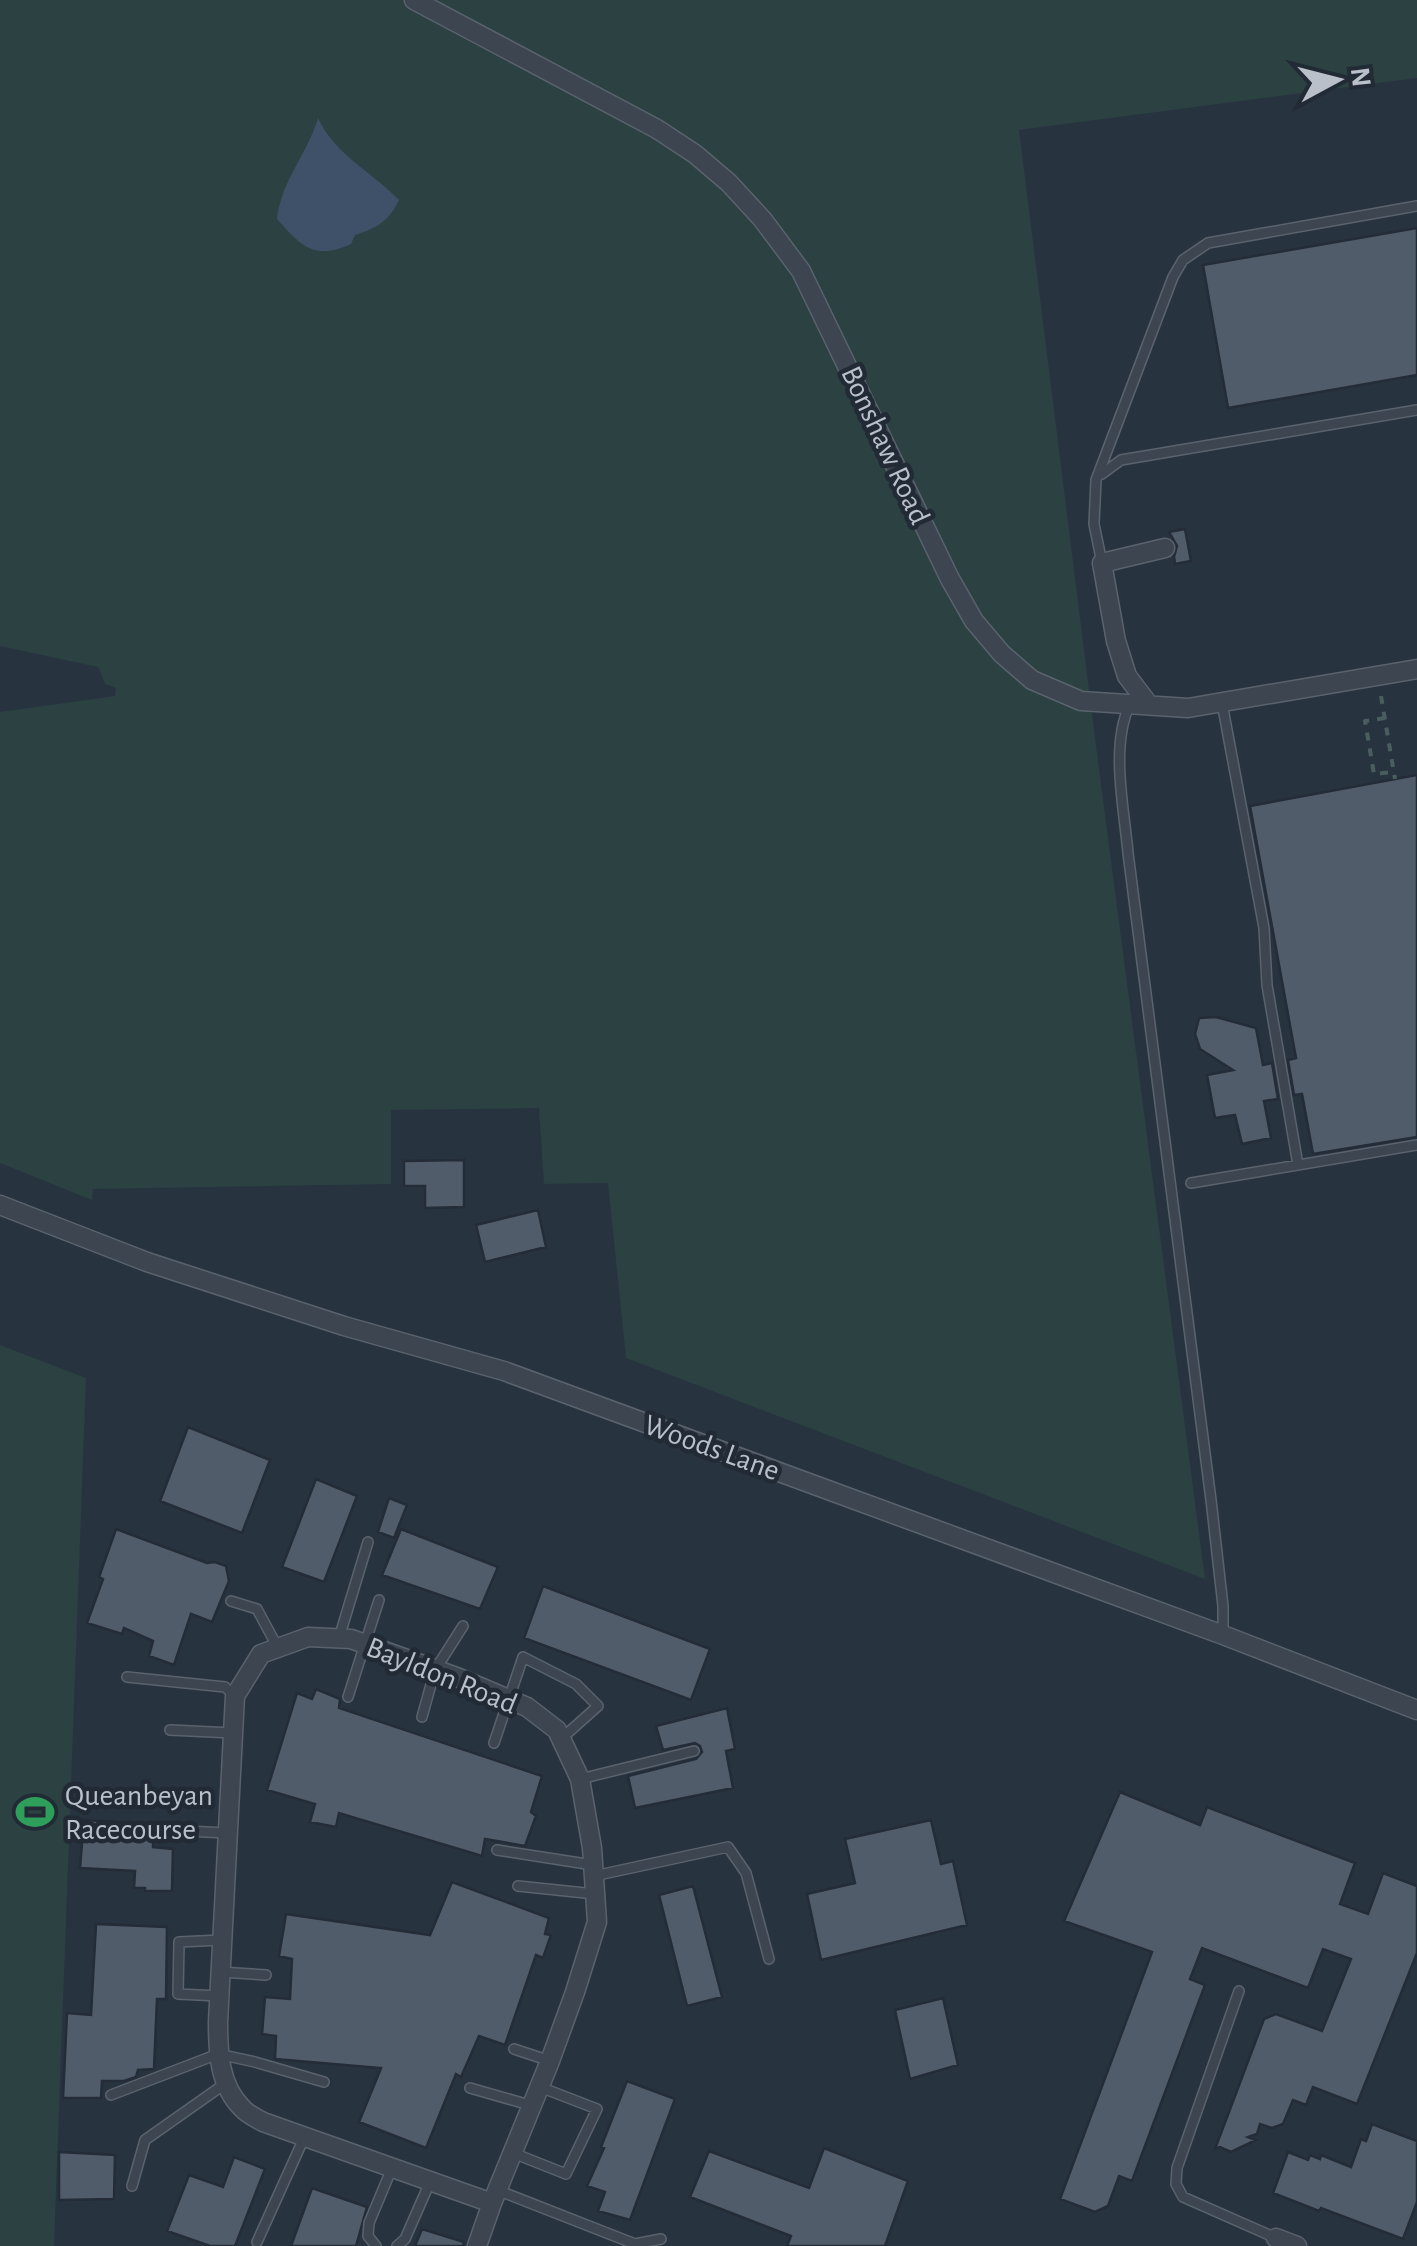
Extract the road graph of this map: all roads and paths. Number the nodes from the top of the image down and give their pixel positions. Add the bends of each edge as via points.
1 (414, 0) edge
2 (1417, 206) edge
3 (1417, 410) edge
4 (1096, 480) junction
5 (1165, 548) dead end
6 (1102, 563) junction
7 (1417, 670) edge
8 (1376, 676) junction
9 (1222, 703) junction
10 (1140, 704) junction
11 (1385, 718) junction
12 (1393, 772) junction
13 (1394, 779) dead end
14 (1417, 1145) edge
15 (1298, 1164) junction
16 (1190, 1183) dead end
17 (0, 1205) edge
18 (368, 1542) dead end
19 (379, 1600) dead end
20 (231, 1601) dead end
21 (463, 1626) dead end
22 (1223, 1636) junction
23 (340, 1638) junction
24 (366, 1644) junction
25 (278, 1648) junction
26 (435, 1670) junction
27 (128, 1676) dead end
28 (235, 1696) junction
29 (348, 1696) dead end
30 (508, 1699) junction
31 (1417, 1710) edge
32 (422, 1717) dead end
33 (170, 1730) dead end
34 (233, 1733) junction
35 (561, 1739) junction
36 (494, 1743) dead end
37 (694, 1751) dead end
38 (580, 1779) junction
39 (164, 1830) dead end
40 (227, 1833) junction
41 (497, 1850) dead end
42 (594, 1878) junction
43 (518, 1886) dead end
44 (221, 1940) junction
45 (769, 1959) dead end
46 (220, 1972) junction
47 (266, 1976) dead end
48 (1239, 1991) dead end
49 (219, 1996) junction
50 (514, 2049) dead end
51 (218, 2054) junction
52 (550, 2062) junction
53 (324, 2082) dead end
54 (226, 2083) junction
55 (540, 2086) junction
56 (470, 2088) dead end
57 (110, 2095) dead end
58 (532, 2106) junction
59 (304, 2138) junction
60 (513, 2153) junction
61 (392, 2168) junction
62 (430, 2182) junction
63 (132, 2186) dead end
64 (494, 2197) junction
65 (1276, 2238) joint
66 (661, 2239) dead end
67 (257, 2242) dead end
68 (376, 2246) edge
69 (398, 2246) edge
70 (477, 2246) edge
71 (1297, 2246) edge

1 - 10 street, Bonshaw Road via 657,129 729,184 801,271 974,621 1032,680 1081,701
2 - 4 lane via 1208,242 1183,260
3 - 4 lane via 1121,460
4 - 6 lane via 1094,524
5 - 6 street
6 - 10 street via 1116,642
7 - 8 street, Bonshaw Road
8 - 9 street, Bonshaw Road
8 - 11 path
9 - 10 street, Bonshaw Road
9 - 15 lane
10 - 22 lane via 1122,721 1128,852
11 - 12 path
11 - 12 path via 1365,721 1374,774
12 - 13 path
14 - 15 lane
15 - 16 lane
17 - 22 street, Woods Lane via 147,1262 504,1371
18 - 23 lane
19 - 24 lane
20 - 25 lane via 258,1609
21 - 26 lane
22 - 31 street, Woods Lane
23 - 24 street, Bayldon Road
23 - 25 street, Bayldon Road via 308,1637
24 - 26 street, Bayldon Road
24 - 29 lane
25 - 28 street via 261,1654
26 - 30 street, Bayldon Road
26 - 32 lane
27 - 28 lane via 224,1688
28 - 34 street
30 - 35 street, Bayldon Road via 528,1707
30 - 35 lane via 523,1658 576,1684 598,1706
30 - 36 lane
33 - 34 lane
34 - 40 street
35 - 38 street, Bayldon Road
37 - 38 lane
38 - 42 street, Bayldon Road
39 - 40 lane
40 - 44 street
41 - 42 lane
42 - 43 lane
42 - 45 lane via 728,1847 746,1874
42 - 52 street, Bayldon Road via 597,1922
44 - 46 street
44 - 49 lane via 179,1942 178,1994
46 - 47 lane
46 - 49 street
48 - 65 lane via 1176,2184 1183,2197
49 - 51 street
50 - 52 lane
51 - 53 lane
51 - 54 street
51 - 57 lane
52 - 55 street, Bayldon Road
54 - 59 street via 242,2108
54 - 63 lane via 145,2140
55 - 58 street, Bayldon Road
55 - 60 lane via 597,2109 566,2174
56 - 58 lane
58 - 60 street, Bayldon Road
59 - 61 street
59 - 67 lane
60 - 64 street, Bayldon Road
61 - 62 street
61 - 68 lane via 369,2223
62 - 64 street
62 - 69 lane
64 - 66 lane via 635,2244
64 - 70 street, Bayldon Road
65 - 71 street

